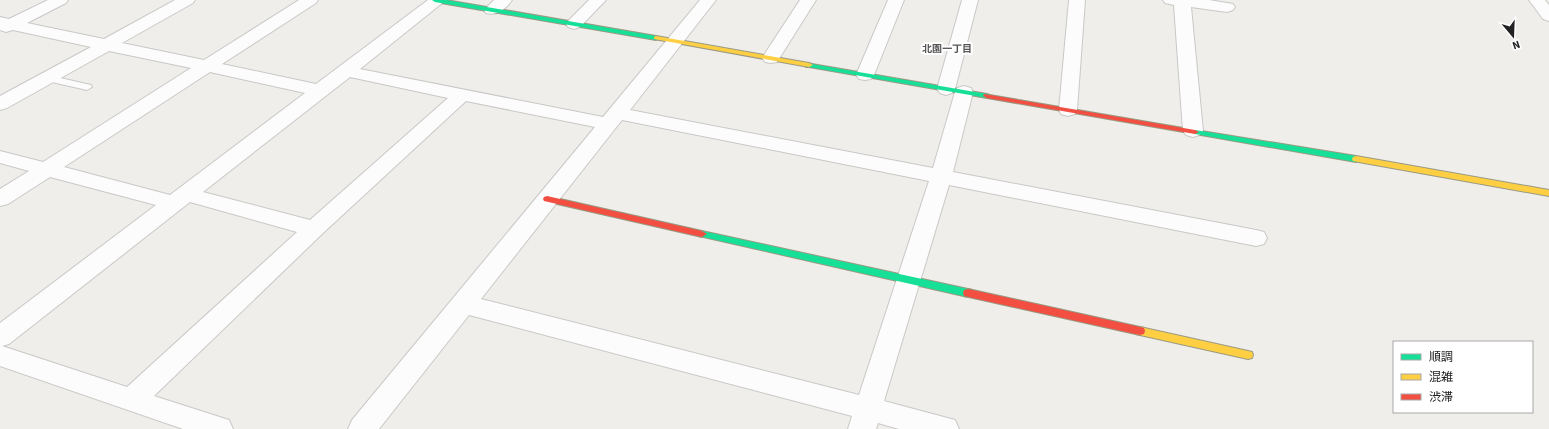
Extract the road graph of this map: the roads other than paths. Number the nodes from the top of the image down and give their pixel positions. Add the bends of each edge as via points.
1 (60, 0) edge
2 (187, 0) edge
3 (310, 0) edge
4 (437, 0) edge
5 (598, 0) edge
6 (708, 0) edge
7 (808, 0) edge
8 (896, 0) edge
9 (970, 0) edge
10 (1077, 0) edge
11 (1537, 0) edge
12 (1177, 1) edge
13 (498, 5) edge
14 (1227, 7) dead end
15 (1549, 16) edge
16 (574, 24) junction
17 (4, 26) edge
18 (674, 41) junction
19 (105, 45) junction
20 (772, 58) junction
21 (205, 67) junction
22 (346, 71) junction
23 (865, 75) junction
24 (47, 78) junction
25 (87, 87) dead end
26 (955, 90) junction
27 (320, 91) junction
28 (462, 95) junction
29 (0, 104) edge
30 (1068, 110) junction
31 (612, 118) junction
32 (1193, 131) junction
33 (0, 157) edge
34 (47, 169) junction
35 (942, 176) junction
36 (1549, 193) edge
37 (0, 199) edge
38 (180, 199) junction
39 (547, 199) junction
40 (314, 229) junction
41 (1256, 238) dead end
42 (908, 280) junction
43 (463, 304) junction
44 (0, 337) edge
45 (0, 356) edge
46 (1248, 356) dead end
47 (131, 400) junction
48 (865, 419) edge
49 (219, 429) edge
50 (362, 429) edge
51 (945, 429) edge

1 - 17 street
2 - 19 street
3 - 21 street
4 - 13 street
4 - 22 street
5 - 16 street
6 - 18 street
7 - 20 street
8 - 23 street
9 - 26 street
10 - 30 street
11 - 15 street
12 - 14 street
12 - 32 street
13 - 16 street
16 - 18 street
17 - 19 street
18 - 20 street
18 - 31 street
19 - 21 street
19 - 24 street
20 - 23 street
21 - 27 street
21 - 34 street
22 - 27 street
22 - 28 street
23 - 26 street
24 - 25 lane
24 - 29 street
26 - 30 street
26 - 35 street
27 - 38 street
28 - 31 street
28 - 40 street
30 - 32 street
31 - 35 street
31 - 39 street
32 - 36 street
33 - 34 street
34 - 37 street
34 - 38 street
35 - 41 street
35 - 42 street
38 - 40 street
38 - 44 street
39 - 42 street
39 - 43 street
40 - 47 street
42 - 46 street
42 - 48 street
43 - 48 street
43 - 50 street
45 - 47 street
47 - 49 street
48 - 51 street

